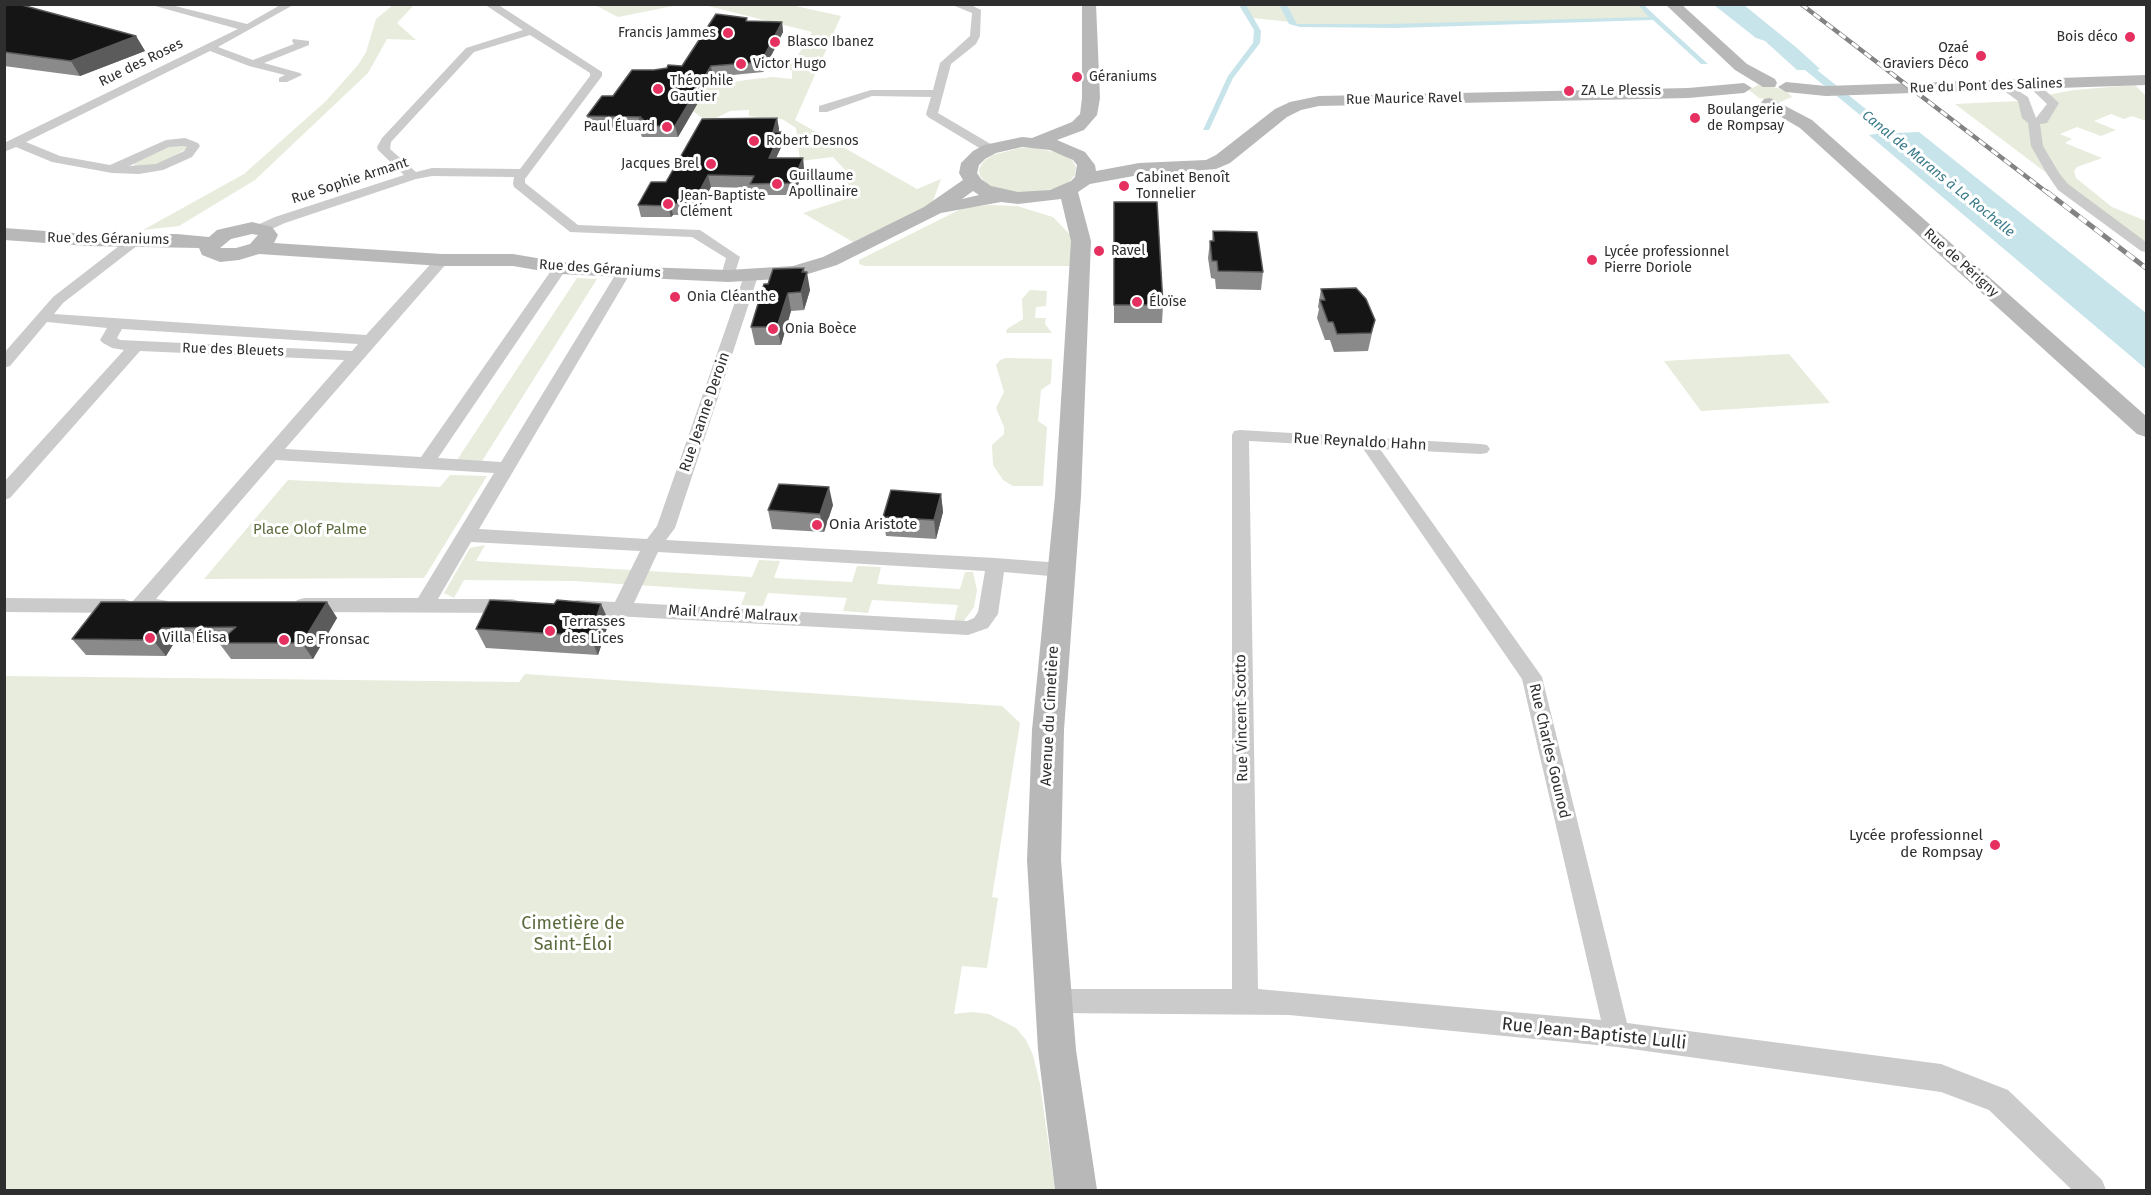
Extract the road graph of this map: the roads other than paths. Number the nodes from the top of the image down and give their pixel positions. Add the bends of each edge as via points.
1 (153, 4) edge
2 (290, 4) edge
3 (489, 4) edge
4 (955, 4) edge
5 (1089, 4) edge
6 (1672, 4) edge
7 (248, 28) junction
8 (532, 31) junction
9 (297, 41) dead end
10 (209, 47) junction
11 (253, 64) junction
12 (1741, 67) junction
13 (283, 80) dead end
14 (2146, 80) edge
15 (1768, 83) junction
16 (2032, 84) junction
17 (2002, 85) junction
18 (1792, 92) junction
19 (938, 94) junction
20 (1754, 94) junction
21 (824, 109) dead end
22 (2034, 122) junction
23 (1078, 126) junction
24 (1037, 142) junction
25 (10, 145) edge
26 (990, 149) junction
27 (112, 169) junction
28 (1079, 172) junction
29 (524, 173) junction
30 (413, 176) junction
31 (973, 182) junction
32 (1001, 196) junction
33 (1036, 198) junction
34 (931, 211) junction
35 (4, 234) edge
36 (258, 239) junction
37 (1081, 241) junction
38 (133, 242) junction
39 (2146, 248) edge
40 (442, 260) junction
41 (560, 268) junction
42 (624, 272) junction
43 (728, 276) junction
44 (751, 276) junction
45 (44, 314) junction
46 (117, 324) junction
47 (370, 340) junction
48 (136, 346) junction
49 (356, 356) junction
50 (4, 363) edge
51 (2146, 429) edge
52 (1240, 435) joint
53 (1367, 442) junction
54 (1481, 449) dead end
55 (272, 454) junction
56 (425, 464) junction
57 (506, 468) junction
58 (4, 494) edge
59 (466, 535) junction
60 (652, 545) junction
61 (995, 565) junction
62 (1060, 570) junction
63 (4, 605) edge
64 (283, 605) edge
65 (424, 605) junction
66 (139, 606) junction
67 (174, 606) edge
68 (529, 606) edge
69 (564, 607) edge
70 (622, 608) junction
71 (1245, 1000) junction
72 (1054, 1001) junction
73 (1617, 1034) junction
74 (1076, 1191) edge
75 (2092, 1191) edge

1 - 7 street
2 - 7 street, Rue des Roses
3 - 8 street
4 - 19 street via 977,12 975,36 946,63
5 - 23 street, Avenue du Cimetière via 1091,98 1088,115
6 - 12 street
7 - 10 street, Rue des Roses
8 - 29 street via 596,72 596,76
8 - 30 street via 470,50 386,141 384,150
9 - 11 street via 304,43
10 - 11 street
10 - 25 street, Rue des Roses
11 - 13 street via 296,75
12 - 15 street
12 - 20 street
14 - 16 street, Rue du Pont des Salines
15 - 18 street
15 - 20 street
16 - 17 street, Rue du Pont des Salines
16 - 22 street via 2053,103 2043,120
17 - 18 street, Rue du Pont des Salines
17 - 22 street via 2024,99 2028,118
18 - 20 street, Rue du Pont des Salines via 1794,102
19 - 21 street via 871,93
19 - 26 street via 932,114
20 - 28 street, Rue Maurice Ravel via 1319,101 1281,113 1223,159 1209,165
20 - 51 street, Rue de Périgny via 1806,124
22 - 39 street via 2037,146 2063,187
23 - 24 street
23 - 28 street, Avenue du Cimetière via 1074,140
24 - 26 street
24 - 28 street via 1069,149
25 - 27 street via 56,159
26 - 31 street via 970,163 968,173
27 - 27 street via 166,144 184,142 194,146 188,154 159,167
28 - 33 street, Rue Maurice Ravel
28 - 37 street, Avenue du Cimetière
29 - 30 street, Rue Sophie Armant via 432,172
29 - 43 street via 519,184 575,229 695,233 733,257
30 - 36 street, Rue Sophie Armant via 280,220
31 - 32 street
31 - 34 street, Rue des Géraniums
32 - 33 street, Rue Maurice Ravel
32 - 34 street, Rue des Géraniums
33 - 37 street via 1066,221
34 - 44 street, Rue des Géraniums via 830,261 795,272
35 - 38 street, Rue des Géraniums
36 - 38 street, Rue des Géraniums via 233,231 211,243
36 - 40 street, Rue des Géraniums
37 - 62 street, Avenue du Cimetière via 1068,496
38 - 45 street
40 - 41 street, Rue des Géraniums via 513,261
40 - 47 street
41 - 42 street, Rue des Géraniums
41 - 56 street
42 - 43 street, Rue des Géraniums
42 - 57 street
43 - 44 street, Rue des Géraniums
44 - 60 street, Rue Jeanne Deroin via 666,528
45 - 46 street, Rue des Bleuets via 50,318
45 - 50 street
46 - 47 street, Rue des Bleuets
46 - 48 street, Rue des Bleuets via 108,339 117,345
47 - 49 street
48 - 49 street, Rue des Bleuets
48 - 58 street
49 - 55 street
52 - 53 street, Rue Reynaldo Hahn
52 - 71 street, Rue Vincent Scotto
53 - 54 street, Rue Reynaldo Hahn
53 - 73 street, Rue Charles Gounod via 1532,677
55 - 56 street
55 - 66 street
56 - 57 street
57 - 59 street
59 - 60 street
59 - 65 street
60 - 61 street
60 - 70 street, Rue Jeanne Deroin
61 - 62 street
61 - 70 street, Mail André Malraux via 988,614 981,623 968,628
62 - 72 street, Avenue du Cimetière via 1048,730 1044,860
63 - 66 street
64 - 65 street
65 - 68 street
66 - 67 street
69 - 70 street, Mail André Malraux
71 - 72 street, Rue Jean-Baptiste Lulli
71 - 73 street, Rue Jean-Baptiste Lulli
72 - 74 street, Avenue du Cimetière
73 - 75 street, Rue Jean-Baptiste Lulli via 1941,1078 1998,1100

